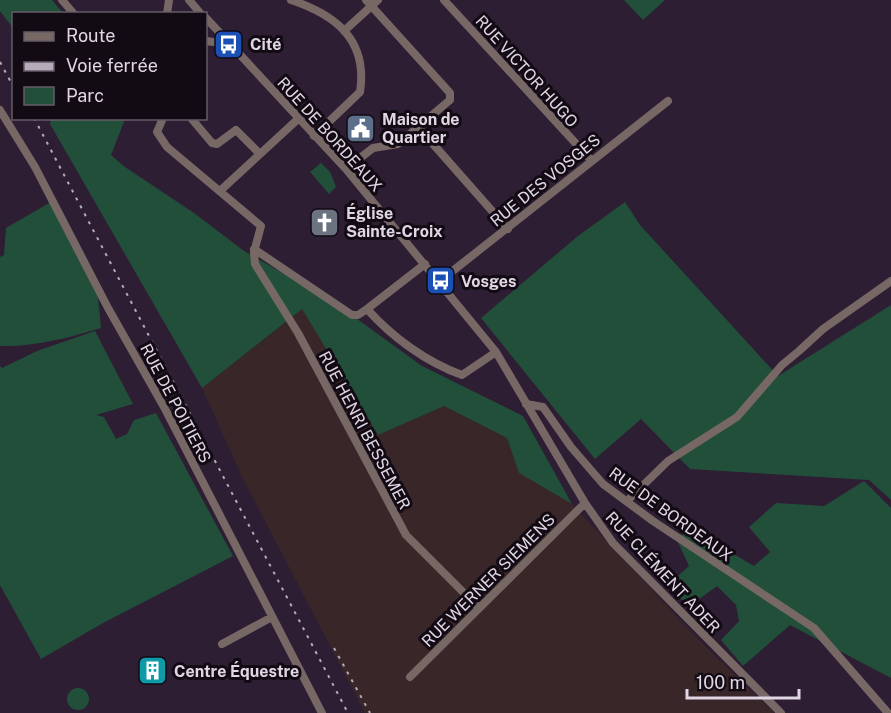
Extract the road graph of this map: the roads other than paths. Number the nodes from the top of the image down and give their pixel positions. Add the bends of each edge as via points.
1 (62, 0) edge
2 (189, 0) edge
3 (291, 0) edge
4 (444, 0) edge
5 (371, 2) edge
6 (72, 12) edge
7 (199, 12) edge
8 (207, 19) edge
9 (344, 31) junction
10 (207, 41) edge
11 (229, 44) junction
12 (668, 101) dead end
13 (0, 110) edge
14 (298, 119) junction
15 (162, 120) edge
16 (193, 120) edge
17 (419, 128) junction
18 (314, 136) junction
19 (260, 154) junction
20 (591, 160) junction
21 (346, 169) junction
22 (221, 190) junction
23 (508, 229) junction
24 (255, 249) junction
25 (425, 264) junction
26 (440, 281) junction
27 (891, 281) edge
28 (367, 309) junction
29 (496, 352) junction
30 (526, 404) junction
31 (627, 501) junction
32 (585, 503) junction
33 (478, 607) junction
34 (272, 617) junction
35 (222, 644) dead end
36 (410, 677) dead end
37 (889, 711) edge
38 (322, 713) edge
39 (781, 713) edge

1 - 6 street
2 - 7 street
3 - 9 street via 321,10
4 - 20 street, RUE VICTOR HUGO
5 - 9 street
5 - 17 street via 450,93 450,100
8 - 11 street, RUE DE BORDEAUX
9 - 18 street via 358,50 360,92
10 - 11 street
11 - 14 street, RUE DE BORDEAUX
12 - 20 street, RUE DES VOSGES
13 - 34 street, RUE DE POITIERS via 35,167 164,407
14 - 18 street, RUE DE BORDEAUX
14 - 19 street
15 - 22 street via 157,132 167,147
16 - 19 street via 212,143 217,144 236,130
17 - 21 street via 398,144 373,148
17 - 23 street
18 - 21 street, RUE DE BORDEAUX
19 - 22 street
20 - 23 street, RUE DES VOSGES
21 - 25 street, RUE DE BORDEAUX
22 - 24 street, RUE HENRI BESSEMER via 261,226
23 - 26 street, RUE DES VOSGES
24 - 28 street via 352,315
24 - 33 street, RUE HENRI BESSEMER via 255,264 298,333 406,535
25 - 26 street, RUE DE BORDEAUX
25 - 28 street
26 - 29 street, RUE DE BORDEAUX
27 - 31 street via 823,329 737,417 668,461
28 - 29 street via 427,359 462,375
29 - 30 street, RUE DE BORDEAUX
30 - 31 street, RUE DE BORDEAUX via 543,407 587,467
30 - 32 street, RUE CLÉMENT ADER
31 - 37 street, RUE DE BORDEAUX via 814,628
32 - 33 street, RUE WERNER SIEMENS
32 - 39 street, RUE CLÉMENT ADER via 613,543
33 - 36 street, RUE WERNER SIEMENS
34 - 35 street
34 - 38 street, RUE DE POITIERS

